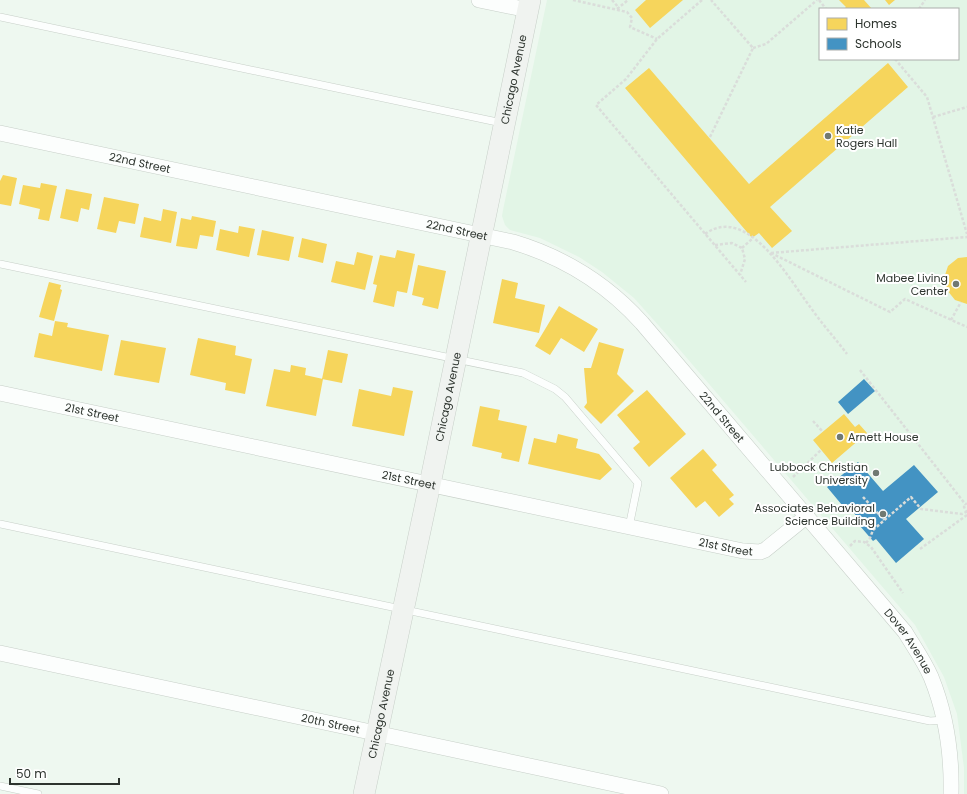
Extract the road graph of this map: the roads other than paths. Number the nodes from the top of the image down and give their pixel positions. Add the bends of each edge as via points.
1 (479, 0) edge
2 (529, 5) edge
3 (0, 17) edge
4 (504, 124) junction
5 (0, 133) edge
6 (481, 235) junction
7 (0, 264) edge
8 (456, 359) junction
9 (0, 393) edge
10 (430, 484) junction
11 (807, 516) junction
12 (0, 524) edge
13 (629, 528) junction
14 (404, 609) junction
15 (0, 653) edge
16 (944, 720) junction
17 (378, 734) junction
18 (0, 786) edge
19 (38, 794) edge
20 (364, 794) edge
21 (661, 794) edge
22 (951, 794) edge

1 - 2 street
2 - 4 street, Chicago Avenue
3 - 4 lane
4 - 6 street, Chicago Avenue
5 - 6 street, 22nd Street
6 - 8 street, Chicago Avenue
6 - 11 street, 22nd Street via 513,242 549,255 586,275 617,298 642,323
7 - 8 lane
8 - 10 street, Chicago Avenue
8 - 13 lane via 523,373 565,397 638,483
9 - 10 street, 21st Street
10 - 13 street, 21st Street
10 - 14 street, Chicago Avenue
11 - 13 street, 21st Street via 772,546 760,552 743,551
11 - 16 street, Dover Avenue via 905,632 930,676
12 - 14 lane
14 - 16 lane via 930,721
14 - 17 street, Chicago Avenue
15 - 17 street, 20th Street
16 - 22 street, Dover Avenue via 950,758
17 - 20 street, Chicago Avenue
17 - 21 street, 20th Street
18 - 19 lane

